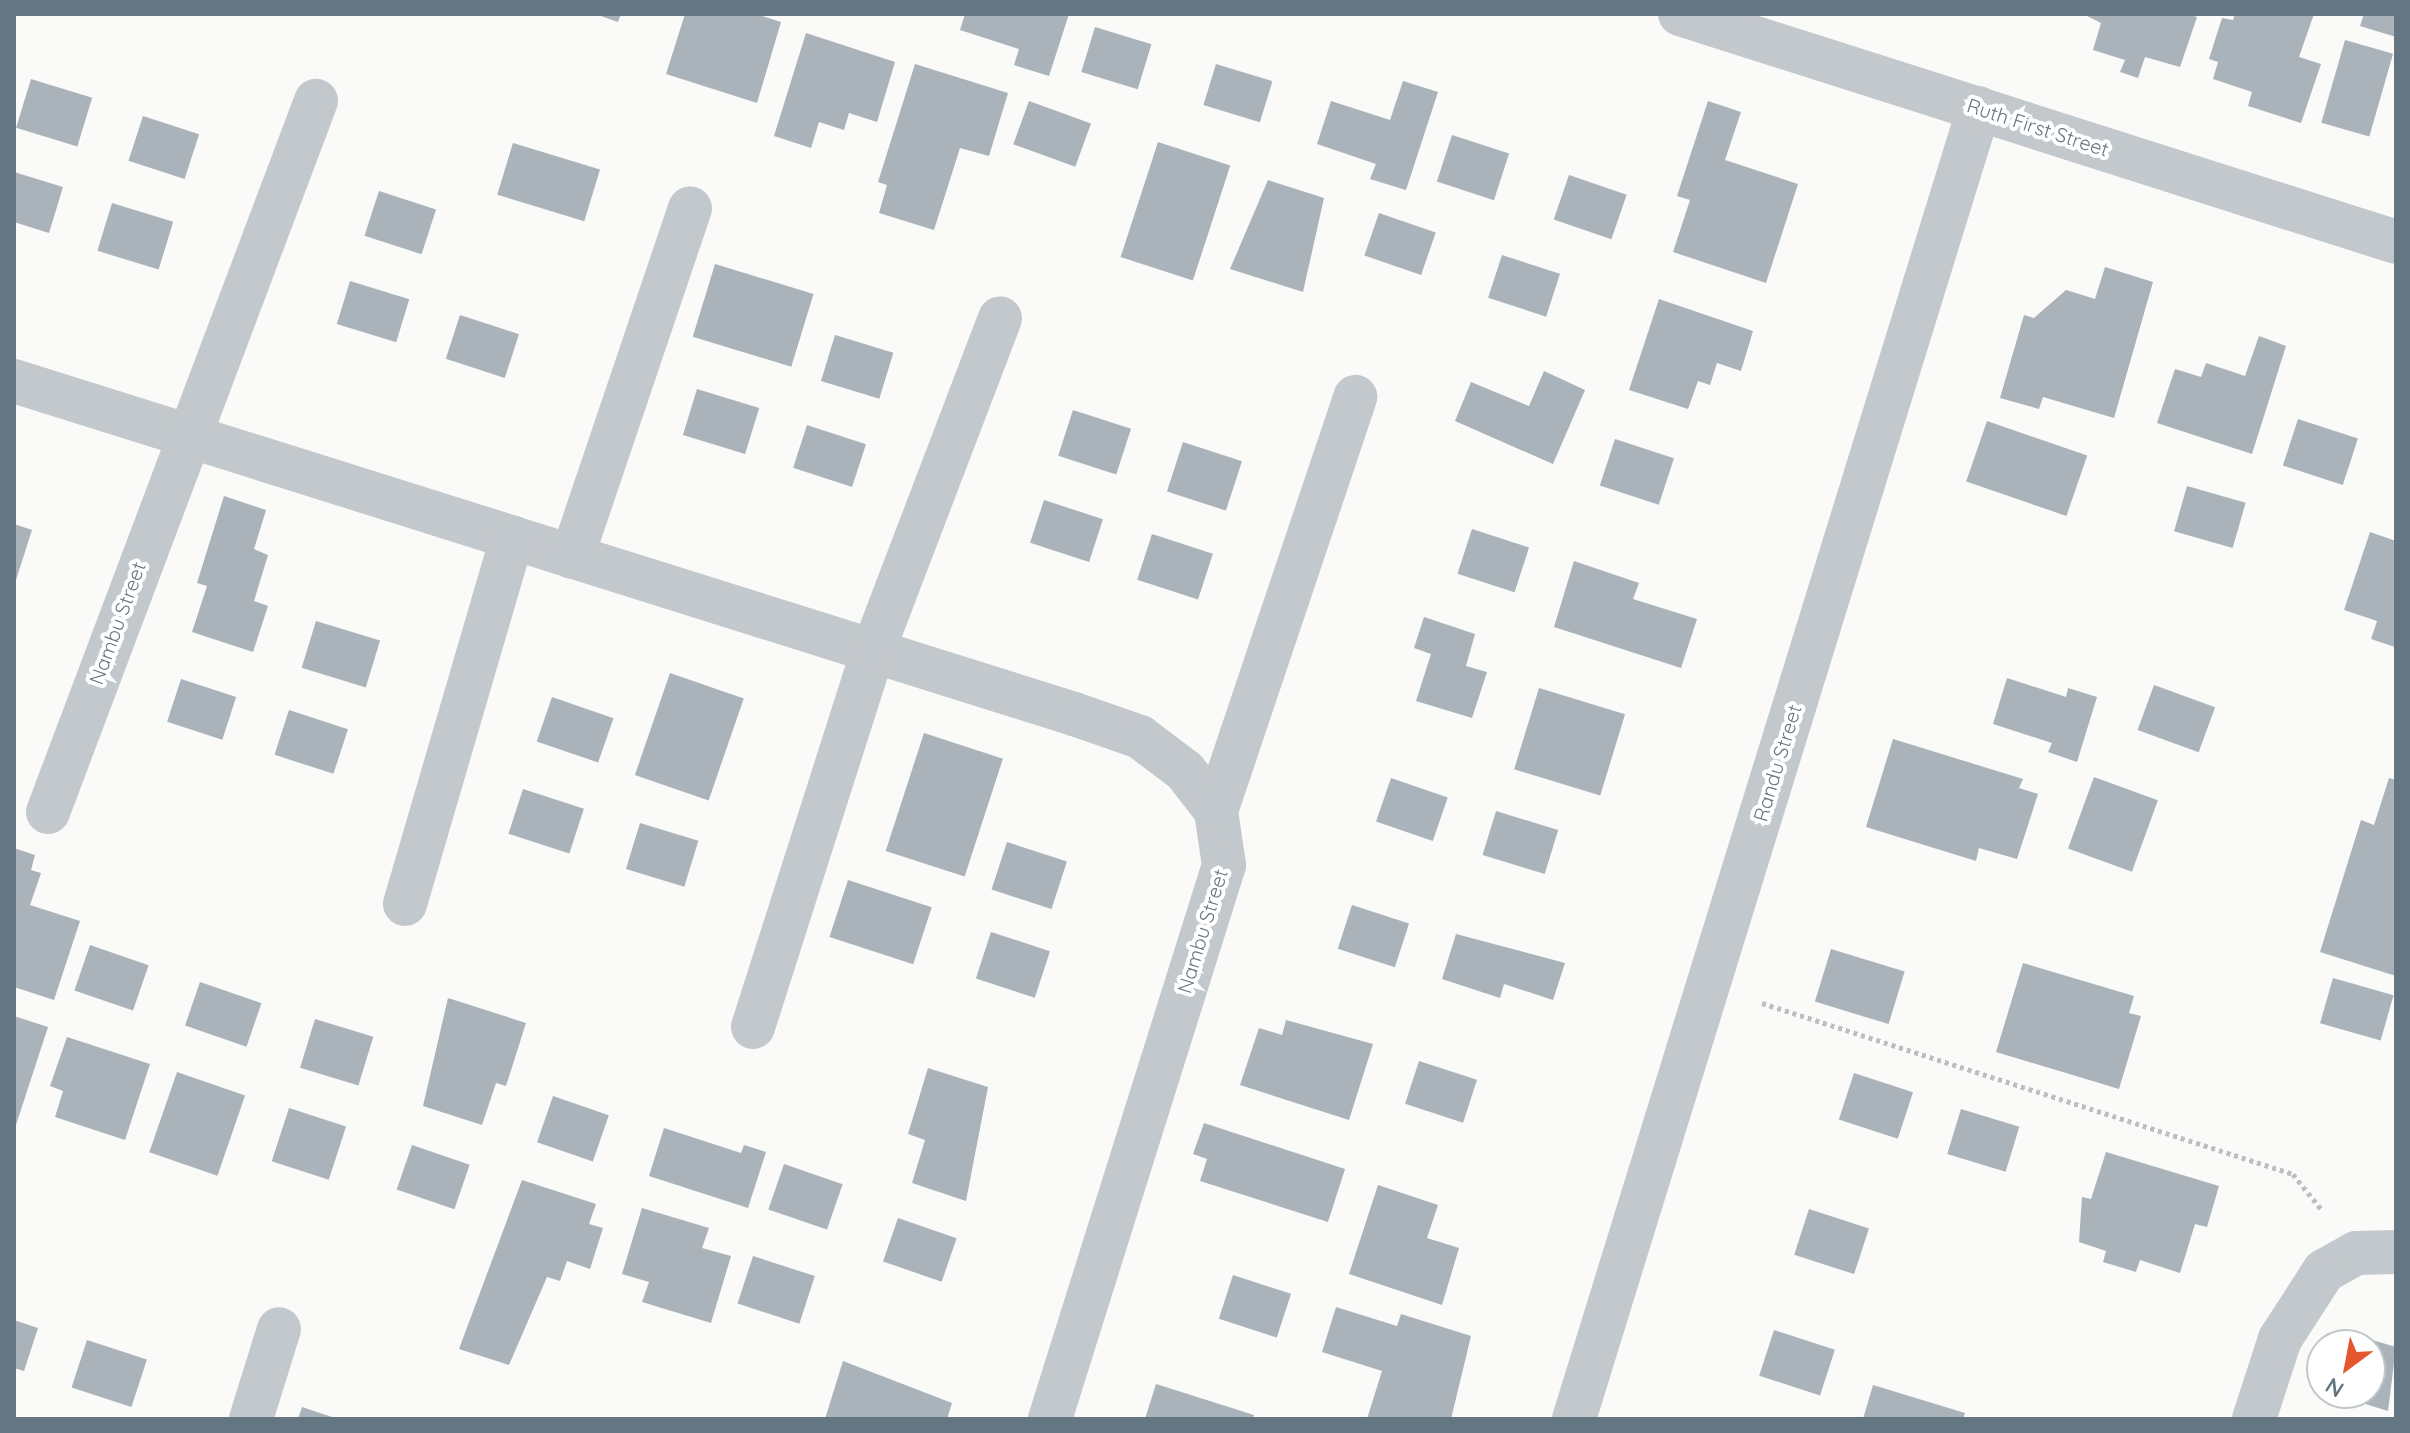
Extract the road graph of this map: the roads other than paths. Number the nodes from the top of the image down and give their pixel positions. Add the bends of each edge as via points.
1 (1680, 14) edge
2 (316, 101) dead end
3 (1979, 108) junction
4 (690, 208) dead end
5 (2396, 242) edge
6 (1000, 318) dead end
7 (14, 381) edge
8 (1355, 397) dead end
9 (185, 434) junction
10 (512, 537) junction
11 (572, 557) junction
12 (873, 651) junction
13 (1216, 811) junction
14 (48, 812) dead end
15 (405, 904) dead end
16 (753, 1027) dead end
17 (2385, 1250) edge
18 (279, 1329) dead end
19 (251, 1419) edge
20 (1050, 1419) edge
21 (1574, 1419) edge
22 (2254, 1419) edge

1 - 3 street, Ruth First Street
2 - 9 street, Nambu Street
3 - 5 street, Ruth First Street
3 - 21 street, Randu Street
4 - 11 street
6 - 12 street
7 - 9 street, Nambu Street
8 - 13 street
9 - 10 street, Nambu Street
9 - 14 street, Nambu Street
10 - 11 street, Nambu Street
10 - 15 street
11 - 12 street, Nambu Street
12 - 13 street, Nambu Street via 1140,737 1185,771
12 - 16 street
13 - 20 street, Nambu Street via 1224,865
17 - 22 street via 2324,1271 2299,1301
18 - 19 street

